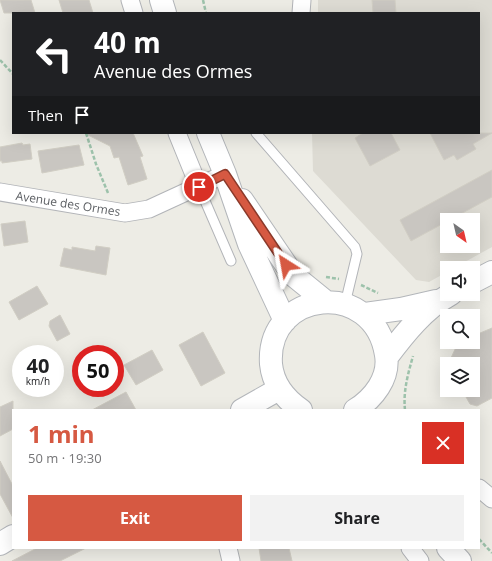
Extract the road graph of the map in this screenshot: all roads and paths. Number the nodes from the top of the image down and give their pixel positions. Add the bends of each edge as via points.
1 (130, 0) edge
2 (161, 0) edge
3 (203, 0) edge
4 (302, 0) edge
5 (134, 12) edge
6 (166, 12) edge
7 (206, 12) edge
8 (301, 12) edge
9 (0, 60) edge
10 (12, 73) edge
11 (86, 134) edge
12 (177, 134) edge
13 (208, 134) edge
14 (257, 134) edge
15 (225, 174) junction
16 (199, 187) junction
17 (0, 192) edge
18 (109, 212) junction
19 (231, 261) dead end
20 (492, 272) edge
21 (325, 277) dead end
22 (480, 278) edge
23 (351, 281) junction
24 (383, 295) dead end
25 (440, 299) edge
26 (441, 301) edge
27 (335, 302) junction
28 (365, 314) junction
29 (285, 321) junction
30 (414, 352) dead end
31 (386, 358) junction
32 (279, 389) junction
33 (379, 401) edge
34 (244, 409) edge
35 (300, 409) edge
36 (357, 409) edge
37 (405, 409) edge
38 (480, 489) edge
39 (492, 499) edge
40 (12, 537) edge
41 (480, 540) edge
42 (0, 544) edge
43 (228, 549) edge
44 (411, 549) edge
45 (449, 549) edge
46 (492, 553) edge
47 (231, 561) edge
48 (420, 561) edge
49 (460, 561) edge

1 - 5 street
2 - 6 main road
3 - 7 path
4 - 8 street
9 - 10 path
11 - 18 path via 109,196
12 - 16 street
13 - 15 main road
14 - 23 lane via 352,241 357,254
15 - 16 street, Avenue des Ormes
15 - 27 main road via 294,275
15 - 29 main road via 249,244
16 - 18 street, Avenue des Ormes via 149,209 125,213
16 - 19 lane
17 - 18 street, Avenue des Ormes
20 - 22 main road
21 - 23 path
23 - 24 path
23 - 27 lane
25 - 28 main road via 401,310
26 - 31 main road via 411,325
27 - 28 main road
27 - 29 main road via 310,304 296,311
28 - 31 main road via 376,326 384,341
29 - 32 main road via 275,337 271,354 272,372
30 - 37 path via 406,380
31 - 33 main road
32 - 34 main road
32 - 35 main road via 289,402
33 - 36 main road via 366,403
38 - 39 street
40 - 42 main road
41 - 46 path
43 - 47 street
44 - 48 street
45 - 49 main road

